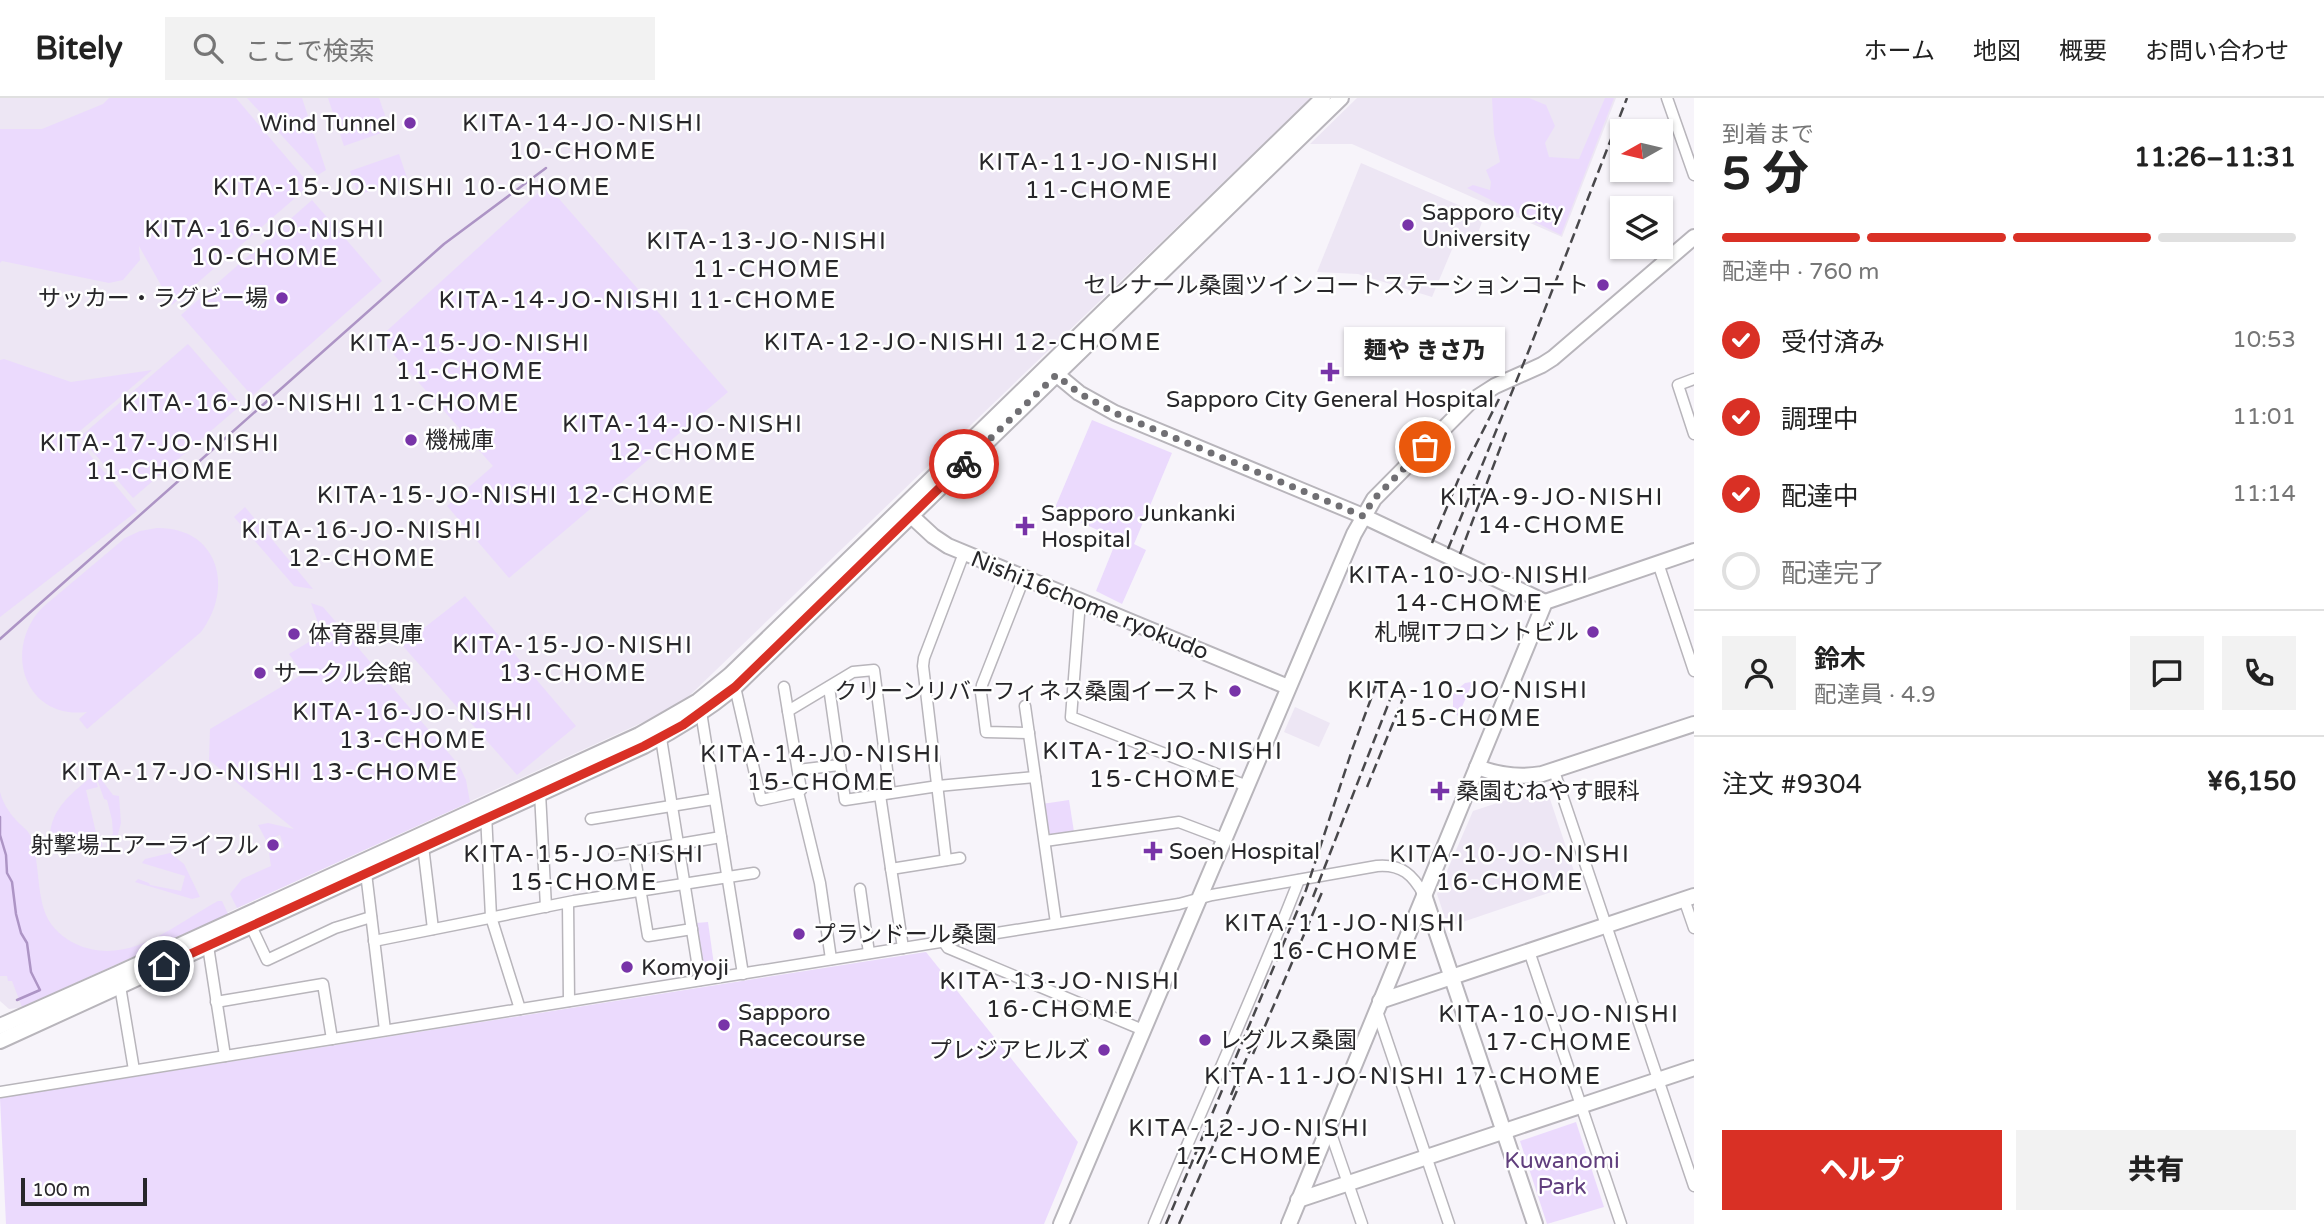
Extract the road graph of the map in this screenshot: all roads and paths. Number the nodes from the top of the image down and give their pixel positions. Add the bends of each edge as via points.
1 (1323, 98) edge
2 (1341, 98) edge
3 (1667, 98) edge
4 (1694, 175) edge
5 (1694, 237) edge
6 (1052, 371) junction
7 (1694, 379) edge
8 (1694, 434) edge
9 (906, 512) junction
10 (1363, 516) junction
11 (1694, 551) edge
12 (964, 553) junction
13 (1658, 564) junction
14 (1024, 578) junction
15 (1080, 601) junction
16 (1545, 602) junction
17 (1689, 639) edge
18 (1694, 671) edge
19 (735, 687) junction
20 (784, 687) dead end
21 (830, 687) junction
22 (1289, 687) junction
23 (1025, 706) dead end
24 (788, 711) junction
25 (701, 712) junction
26 (1694, 724) edge
27 (659, 731) junction
28 (1029, 733) junction
29 (839, 765) junction
30 (1477, 766) junction
31 (798, 770) junction
32 (1554, 771) junction
33 (1035, 777) junction
34 (938, 786) junction
35 (1247, 786) junction
36 (798, 792) junction
37 (540, 793) junction
38 (885, 794) junction
39 (714, 799) junction
40 (673, 805) junction
41 (485, 812) junction
42 (591, 819) dead end
43 (721, 837) junction
44 (1224, 839) junction
45 (1045, 841) junction
46 (678, 843) junction
47 (423, 846) junction
48 (634, 852) junction
49 (615, 855) dead end
50 (960, 858) dead end
51 (946, 859) junction
52 (891, 869) junction
53 (366, 873) junction
54 (754, 873) dead end
55 (727, 877) junction
56 (1299, 880) junction
57 (685, 883) junction
58 (860, 889) dead end
59 (640, 890) junction
60 (1424, 895) junction
61 (1689, 897) edge
62 (1199, 899) junction
63 (568, 903) junction
64 (546, 907) junction
65 (371, 917) junction
66 (491, 918) junction
67 (1056, 923) junction
68 (1607, 925) junction
69 (251, 926) junction
70 (1694, 928) edge
71 (433, 929) junction
72 (692, 929) junction
73 (374, 941) junction
74 (943, 942) junction
75 (208, 946) junction
76 (903, 948) junction
77 (1529, 951) junction
78 (869, 953) junction
79 (831, 959) junction
80 (743, 974) junction
81 (1452, 977) junction
82 (700, 980) junction
83 (120, 986) junction
84 (569, 1001) junction
85 (216, 1002) junction
86 (1378, 1006) junction
87 (520, 1009) junction
88 (0, 1026) edge
89 (385, 1030) junction
90 (1143, 1030) junction
91 (332, 1039) junction
92 (0, 1041) edge
93 (225, 1056) junction
94 (1694, 1068) edge
95 (134, 1070) junction
96 (1659, 1080) junction
97 (0, 1091) edge
98 (1581, 1106) junction
99 (1329, 1127) junction
100 (1504, 1132) junction
101 (1427, 1157) junction
102 (1348, 1184) junction
103 (1694, 1186) edge
104 (1298, 1200) junction
105 (1061, 1224) edge
106 (1154, 1224) edge
107 (1289, 1224) edge
108 (1362, 1224) edge
109 (1449, 1224) edge
110 (1535, 1224) edge
111 (1621, 1224) edge

1 - 6 street
2 - 6 street
3 - 4 street
5 - 10 street via 1553,358 1470,402 1374,499
6 - 9 street
6 - 10 street via 1115,413
7 - 8 street via 1678,384
9 - 12 street, Nishi16chome ryokudo via 933,536
9 - 19 street
9 - 27 street via 730,676
10 - 16 street
10 - 22 street
11 - 13 street
12 - 14 street, Nishi16chome ryokudo
12 - 34 street via 923,658
13 - 16 street
13 - 17 street
14 - 15 street, Nishi16chome ryokudo
14 - 28 street via 981,693 986,732
15 - 22 street, Nishi16chome ryokudo
15 - 35 street via 1071,718
16 - 30 street
17 - 18 street
19 - 25 street
19 - 36 street via 761,800
20 - 24 street
21 - 24 street
21 - 29 street
21 - 38 street via 853,672 874,670
22 - 35 street
23 - 28 street
24 - 31 street
25 - 27 street
25 - 39 street
26 - 32 street
27 - 37 street
27 - 40 street
27 - 41 street
28 - 33 street
29 - 31 street
29 - 38 street via 845,800
30 - 32 street via 1516,776
30 - 60 street
31 - 36 street
32 - 68 street
33 - 34 street
33 - 45 street
34 - 38 street
34 - 51 street
35 - 44 street
36 - 79 street via 820,883
37 - 41 street
37 - 64 street
38 - 52 street
39 - 40 street
39 - 43 street
40 - 42 street
40 - 46 street
41 - 47 street
41 - 66 street
41 - 88 street
43 - 46 street
43 - 55 street
44 - 45 street via 1179,822
44 - 62 street
45 - 67 street
46 - 48 street
46 - 57 street
47 - 53 street
47 - 71 street
48 - 49 street
48 - 59 street
50 - 51 street
51 - 52 street
52 - 76 street
53 - 65 street
53 - 69 street
54 - 55 street
55 - 57 street
55 - 80 street
56 - 60 street via 1385,865 1409,874
56 - 62 street
56 - 106 street
57 - 59 street
57 - 72 street
58 - 78 street
59 - 63 street
59 - 72 street via 648,936
60 - 81 street
60 - 86 street
61 - 68 street
61 - 70 street
62 - 67 street
62 - 90 street
63 - 64 street
63 - 84 street
64 - 66 street
65 - 69 street via 335,928 267,960
65 - 73 street
66 - 71 street
66 - 87 street
67 - 74 street
68 - 77 street
68 - 96 street
69 - 75 street
71 - 73 street
72 - 82 street
73 - 89 street
74 - 76 street
74 - 90 street
75 - 83 street
75 - 85 street
76 - 78 street
77 - 81 street
77 - 98 street
78 - 79 street
79 - 80 street
80 - 82 street
81 - 86 street
81 - 100 street
82 - 84 street
83 - 92 street
83 - 95 street
84 - 87 street
85 - 91 street via 323,984
85 - 93 street
86 - 99 street
86 - 101 street
87 - 89 street
89 - 91 street
90 - 105 street
91 - 93 street
93 - 95 street
94 - 96 street
95 - 97 street
96 - 98 street
96 - 103 street
98 - 100 street
98 - 111 street
99 - 102 street
99 - 104 street
100 - 101 street
100 - 110 street
101 - 102 street
101 - 109 street
102 - 104 street
102 - 108 street
104 - 107 street

